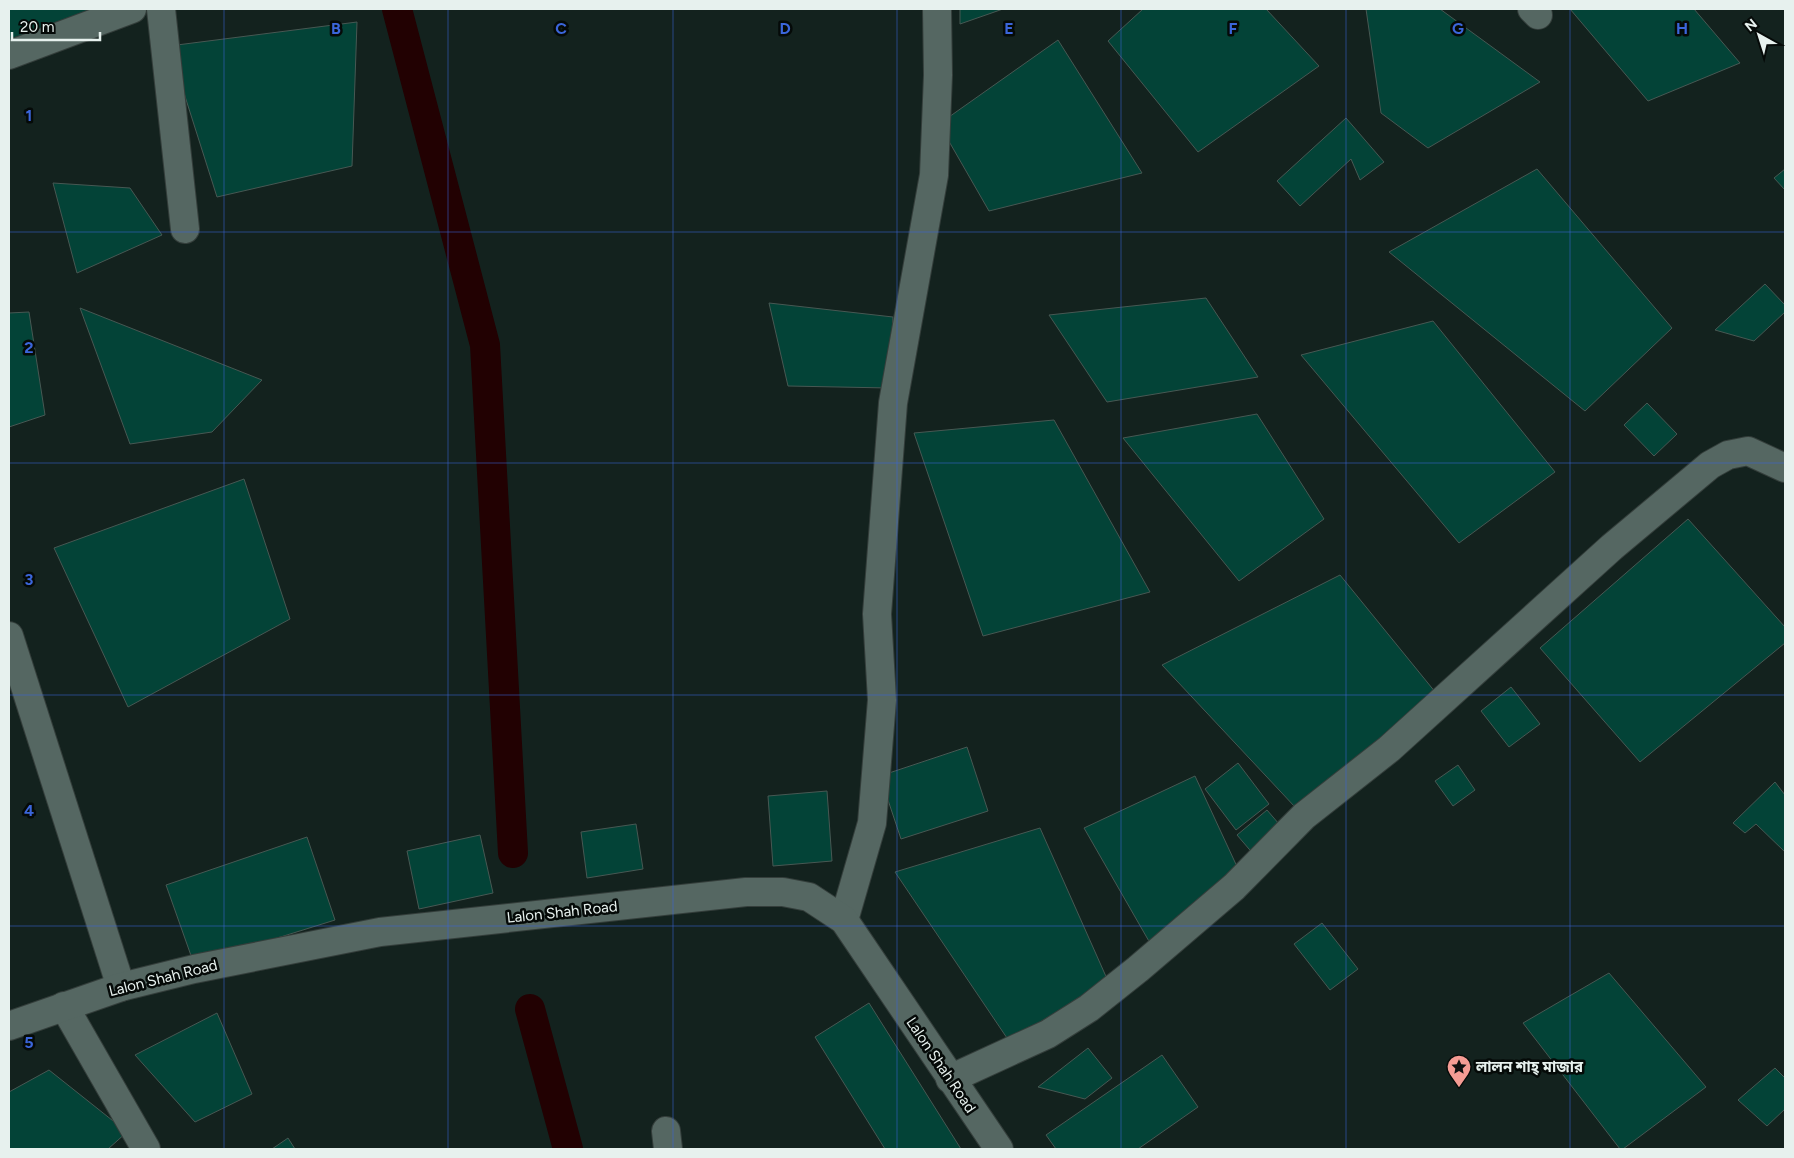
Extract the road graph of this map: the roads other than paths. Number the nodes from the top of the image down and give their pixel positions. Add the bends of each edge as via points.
1 (132, 9) edge
2 (161, 9) edge
3 (937, 9) edge
4 (9, 55) edge
5 (185, 229) dead end
6 (1785, 468) edge
7 (9, 636) edge
8 (844, 920) junction
9 (121, 986) junction
10 (64, 1006) junction
11 (9, 1026) edge
12 (950, 1079) junction
13 (146, 1149) edge
14 (999, 1149) edge

1 - 4 street
2 - 5 street
3 - 8 street via 934,174 892,403 877,614 882,700 872,823
6 - 12 street via 1748,451 1728,455 1710,465 1612,548 1389,749 1311,810 1234,887 1138,970 1089,1008 1048,1034
7 - 9 street
8 - 9 street, Lalon Shah Road via 809,897 783,892 746,892 380,932
8 - 12 street, Lalon Shah Road
9 - 10 street, Lalon Shah Road
10 - 11 street, Lalon Shah Road
10 - 13 street
12 - 14 street, Lalon Shah Road

